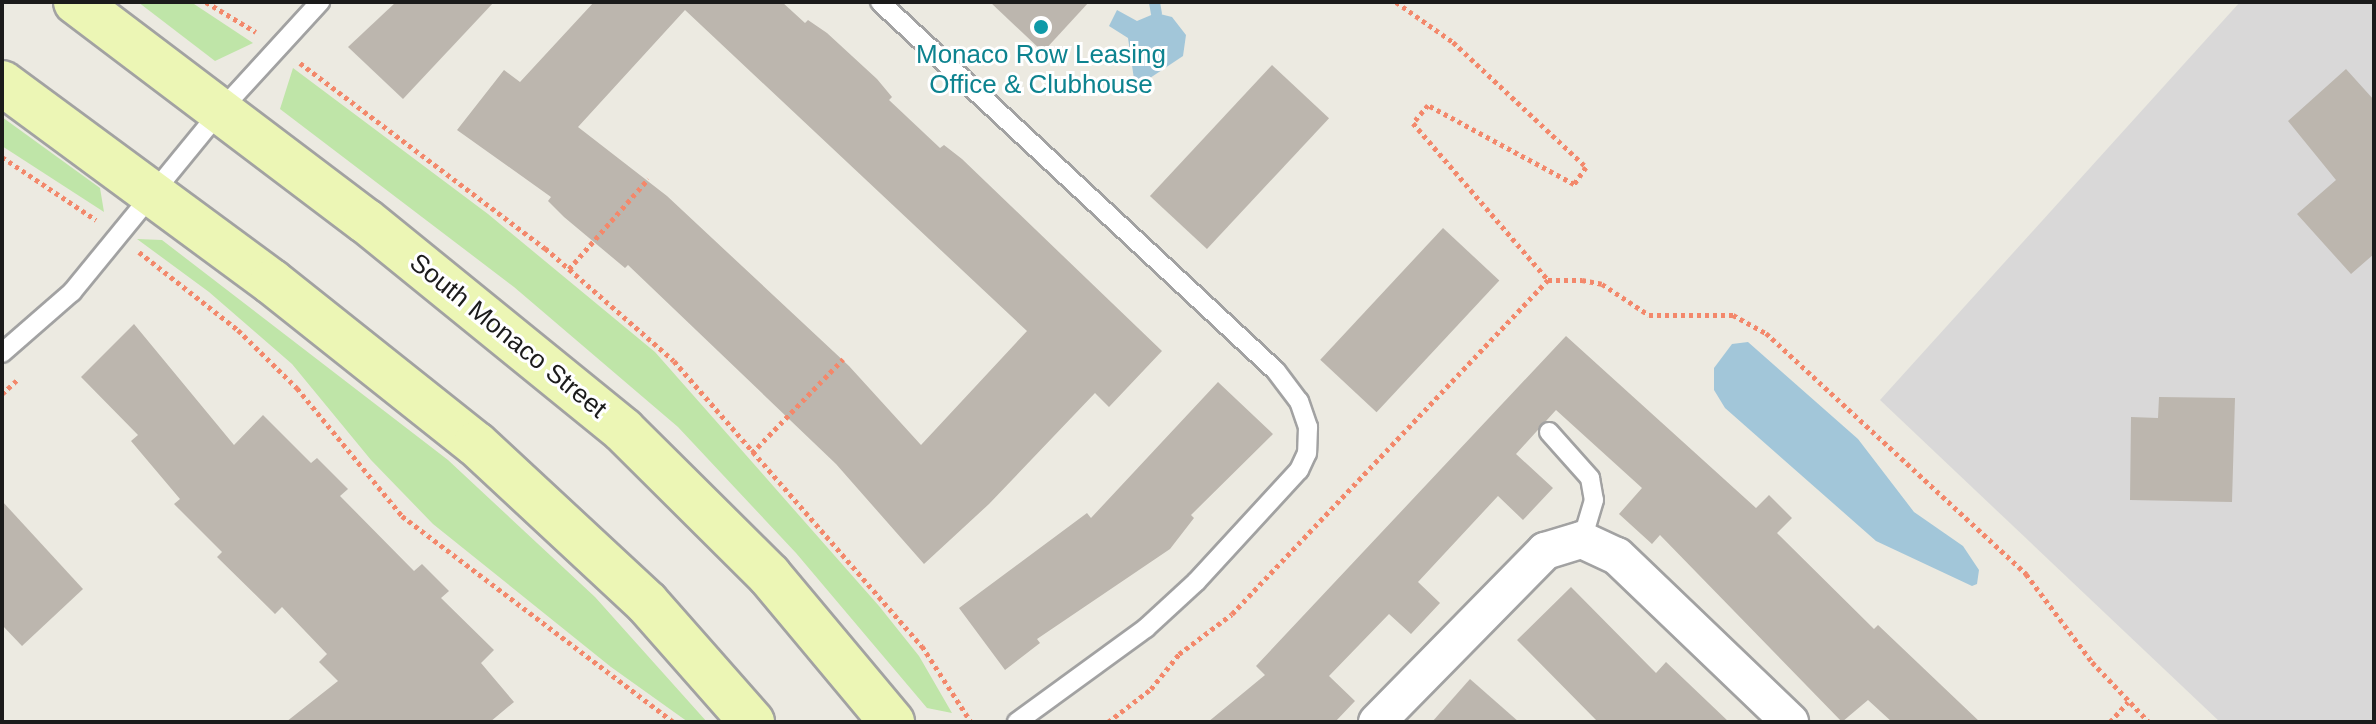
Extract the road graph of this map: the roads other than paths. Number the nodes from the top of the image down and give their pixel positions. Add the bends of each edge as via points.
1 (76, 2) edge
2 (320, 2) edge
3 (880, 2) edge
4 (2, 83) edge
5 (221, 110) junction
6 (154, 192) junction
7 (2, 353) edge
8 (1549, 432) dead end
9 (1582, 540) junction
10 (1779, 718) edge
11 (752, 722) edge
12 (892, 722) edge
13 (1017, 722) edge
14 (1377, 722) edge

1 - 5 main road, South Monaco Street
2 - 5 lane
3 - 13 lane via 1276,371 1299,401 1308,427 1307,453 1299,470 1196,582 1146,628
4 - 6 main road
5 - 6 lane
5 - 12 main road, South Monaco Street via 495,323 645,449 769,575
6 - 7 lane via 72,292
6 - 11 main road via 408,388 545,505 647,603
8 - 9 lane via 1590,478 1594,500
9 - 10 street via 1617,556
9 - 14 street via 1545,551

